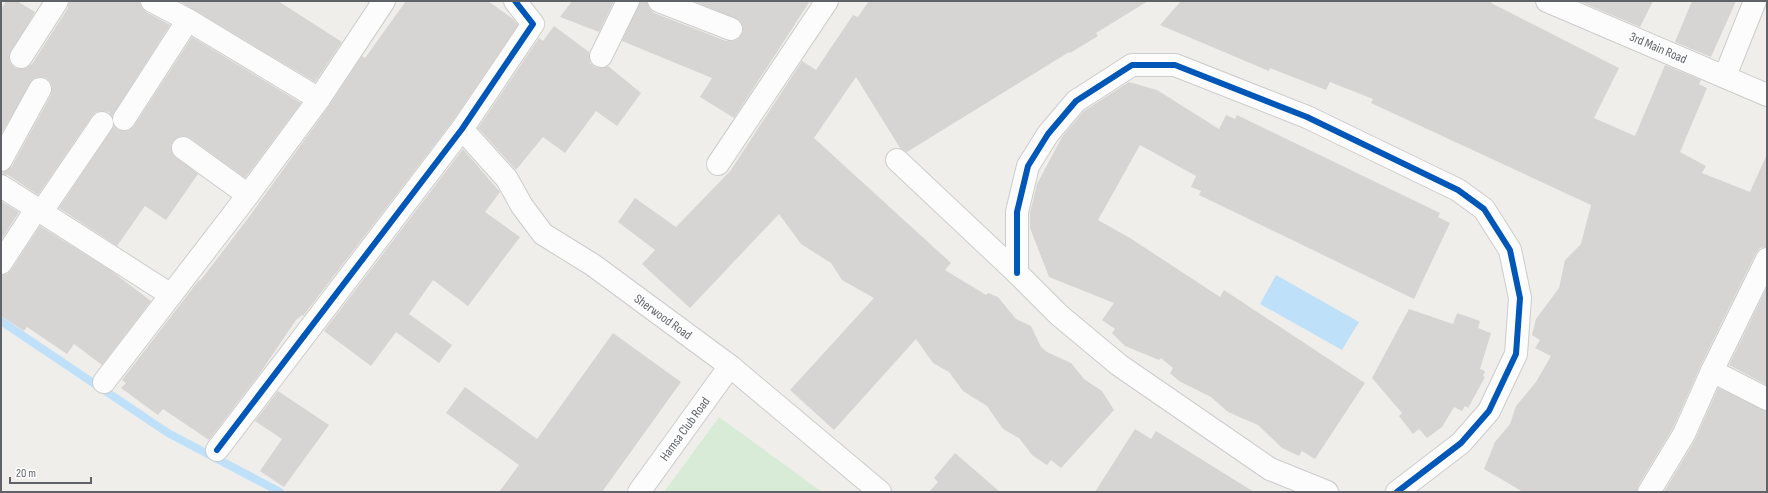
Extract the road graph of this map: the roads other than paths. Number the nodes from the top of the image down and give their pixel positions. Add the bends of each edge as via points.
1 (57, 1) edge
2 (152, 1) edge
3 (384, 1) edge
4 (515, 1) edge
5 (628, 1) edge
6 (659, 1) edge
7 (827, 1) edge
8 (1548, 1) edge
9 (1755, 1) edge
10 (1591, 9) edge
11 (188, 20) junction
12 (731, 29) dead end
13 (601, 56) dead end
14 (21, 57) dead end
15 (1725, 76) junction
16 (40, 89) dead end
17 (1767, 95) edge
18 (319, 99) junction
19 (124, 119) dead end
20 (102, 123) dead end
21 (462, 129) junction
22 (182, 148) dead end
23 (1, 160) edge
24 (897, 160) dead end
25 (718, 164) dead end
26 (1, 186) edge
27 (248, 195) junction
28 (40, 210) junction
29 (1767, 259) edge
30 (1, 263) edge
31 (1017, 273) junction
32 (170, 295) junction
33 (730, 366) junction
34 (1712, 371) junction
35 (104, 382) dead end
36 (1767, 399) edge
37 (217, 450) dead end
38 (639, 492) edge
39 (880, 492) edge
40 (1327, 492) edge
41 (1397, 492) edge
42 (1650, 492) edge

1 - 14 street
2 - 11 street
3 - 18 street
4 - 21 street via 533,24
5 - 13 street
6 - 12 street
7 - 25 street
8 - 10 street, 3rd Main Road
9 - 15 street
10 - 15 street, 3rd Main Road
11 - 18 street
11 - 19 street
15 - 17 street, 3rd Main Road
16 - 23 street
18 - 27 street
20 - 28 street
21 - 33 street, Sherwood Road via 507,179 522,206 543,234 592,265
21 - 37 street
22 - 27 street
24 - 31 street
26 - 28 street
27 - 32 street
28 - 30 street
28 - 32 street
29 - 34 street
31 - 40 street via 1059,315 1138,378 1270,469
31 - 41 street via 1017,212 1028,166 1048,134 1076,101 1132,65 1175,65 1307,117 1458,190 1484,209 1510,250 1520,298 1516,354 1489,411 1471,432 1461,443
32 - 35 street
33 - 38 street, Hamsa Club Road
33 - 39 street, Sherwood Road
34 - 36 street
34 - 42 street via 1684,434

